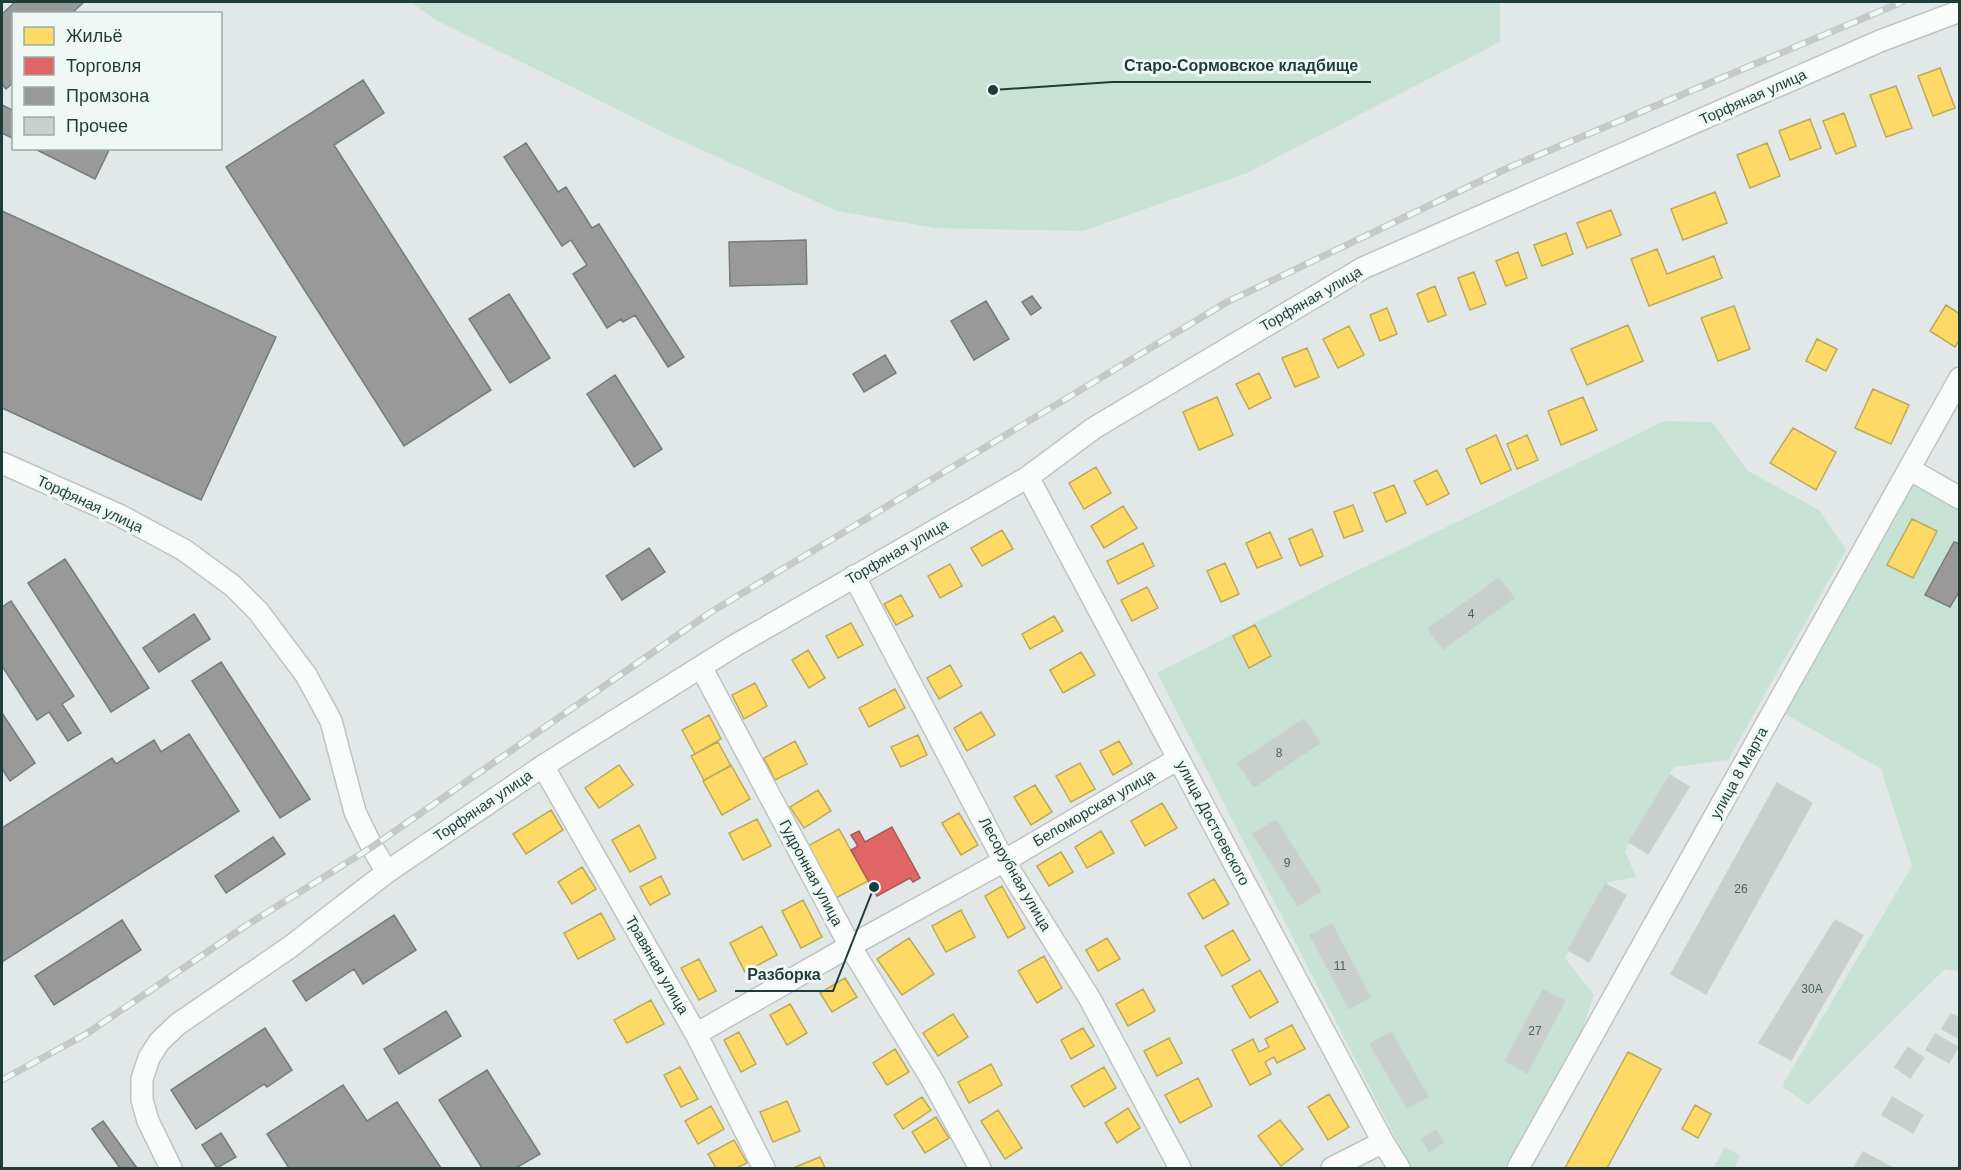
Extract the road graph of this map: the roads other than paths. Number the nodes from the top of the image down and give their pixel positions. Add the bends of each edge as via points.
1 (1959, 10) edge
2 (1959, 378) edge
3 (2, 463) edge
4 (1909, 469) junction
5 (1028, 477) junction
6 (1959, 498) edge
7 (854, 576) junction
8 (701, 667) junction
9 (1178, 759) junction
10 (543, 766) junction
11 (1004, 861) junction
12 (387, 872) junction
13 (849, 946) junction
14 (696, 1034) junction
15 (1383, 1142) junction
16 (171, 1168) edge
17 (764, 1168) edge
18 (980, 1168) edge
19 (1180, 1168) edge
20 (1332, 1168) edge
21 (1399, 1168) edge
22 (1518, 1168) edge

1 - 5 street, Торфяная улица via 1363,268 1094,428
2 - 4 street, улица 8 Марта
3 - 12 street, Торфяная улица via 119,515 184,550 233,586 258,611 306,675 331,721 355,812
4 - 6 street
4 - 22 street, улица 8 Марта
5 - 7 street, Торфяная улица
5 - 9 street, улица Достоевского
7 - 8 street, Торфяная улица
7 - 11 street, Лесорубная улица
8 - 10 street, Торфяная улица
8 - 13 street, Гудронная улица
9 - 11 street, Беломорская улица
9 - 15 street, улица Достоевского
10 - 12 street, Торфяная улица
10 - 14 street, Травяная улица
11 - 13 street, Беломорская улица
11 - 19 street, Лесорубная улица via 1090,999
12 - 16 street via 290,947 178,1023 159,1042 142,1078 142,1100
13 - 14 street, Беломорская улица
13 - 18 street, Гудронная улица
14 - 17 street, Травяная улица
15 - 20 street
15 - 21 street, улица Достоевского

